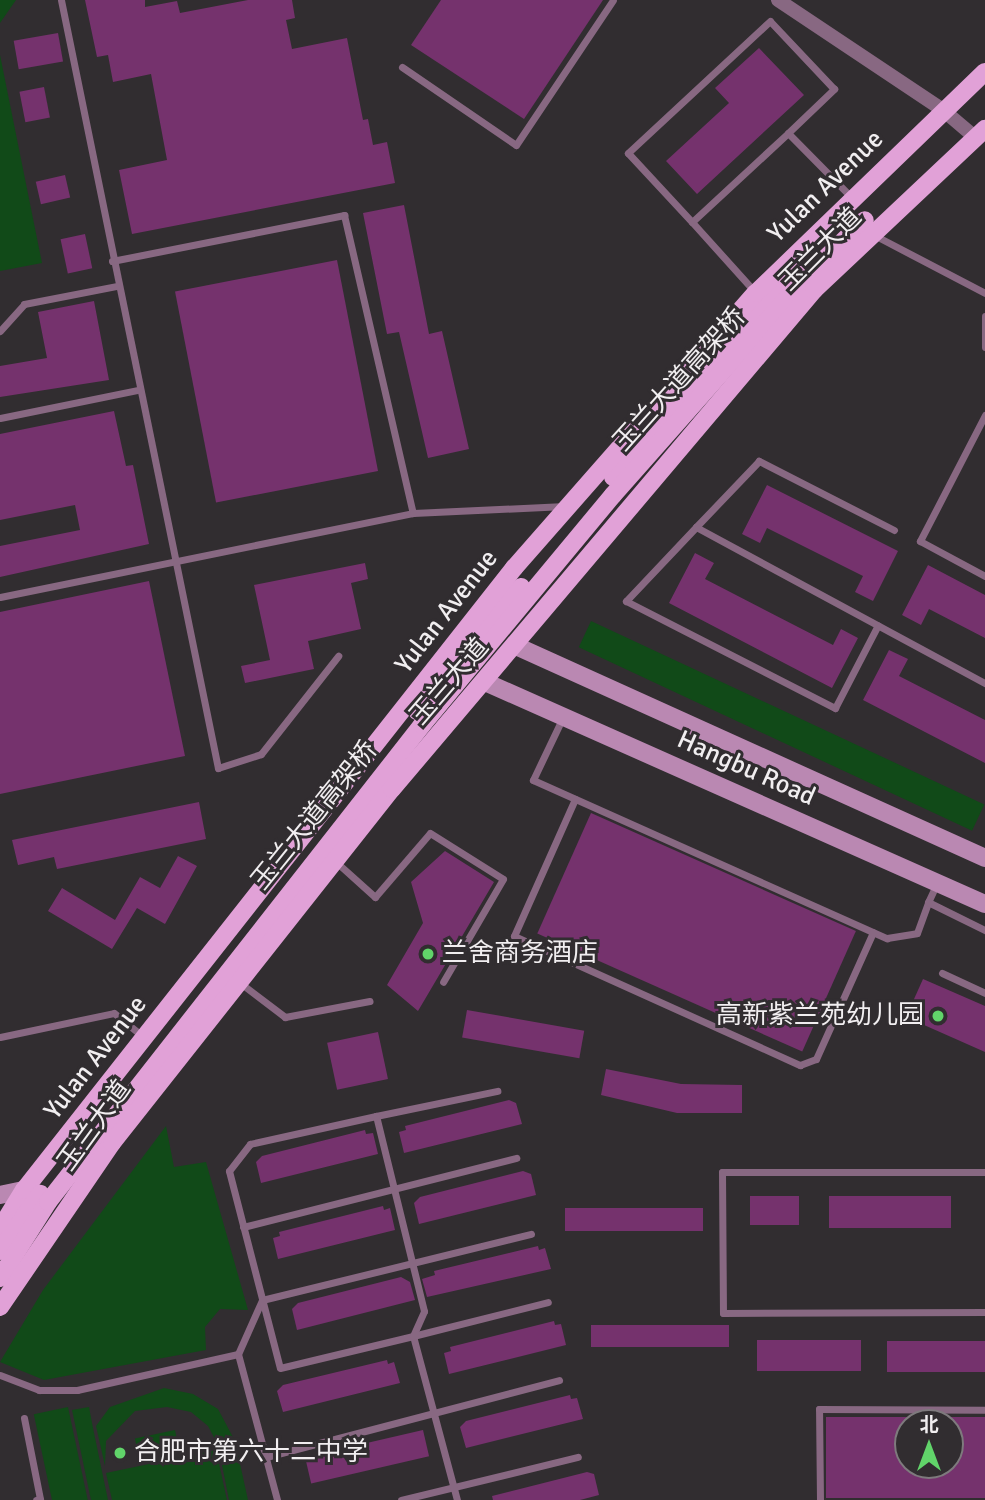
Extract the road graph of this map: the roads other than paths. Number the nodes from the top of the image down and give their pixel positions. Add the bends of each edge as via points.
1 (61, 0) edge
2 (613, 0) edge
3 (778, 0) edge
4 (402, 67) dead end
5 (985, 72) edge
6 (943, 110) junction
7 (788, 133) junction
8 (980, 134) edge
9 (862, 216) junction
10 (692, 222) junction
11 (112, 261) junction
12 (117, 286) junction
13 (755, 293) junction
14 (985, 293) edge
15 (985, 316) edge
16 (0, 331) edge
17 (985, 347) edge
18 (138, 390) junction
19 (985, 415) edge
20 (0, 418) edge
21 (569, 506) junction
22 (413, 513) junction
23 (696, 527) junction
24 (894, 530) dead end
25 (174, 562) junction
26 (985, 576) edge
27 (0, 597) edge
28 (878, 625) junction
29 (516, 646) junction
30 (338, 656) dead end
31 (485, 682) junction
32 (985, 683) edge
33 (564, 716) junction
34 (575, 799) junction
35 (985, 858) edge
36 (335, 860) junction
37 (937, 883) junction
38 (928, 902) junction
39 (985, 904) edge
40 (985, 930) edge
41 (873, 932) junction
42 (942, 972) dead end
43 (238, 982) junction
44 (443, 982) dead end
45 (985, 993) edge
46 (370, 1001) dead end
47 (0, 1037) edge
48 (145, 1038) junction
49 (497, 1091) dead end
50 (376, 1116) junction
51 (516, 1158) dead end
52 (985, 1172) edge
53 (394, 1189) junction
54 (24, 1190) junction
55 (0, 1195) edge
56 (243, 1227) junction
57 (0, 1229) edge
58 (531, 1234) dead end
59 (0, 1251) edge
60 (412, 1262) junction
61 (0, 1278) edge
62 (262, 1300) junction
63 (548, 1302) dead end
64 (0, 1307) edge
65 (985, 1312) edge
66 (412, 1336) junction
67 (238, 1354) junction
68 (0, 1375) edge
69 (559, 1380) dead end
70 (985, 1410) edge
71 (433, 1413) junction
72 (24, 1418) dead end
73 (266, 1457) junction
74 (578, 1457) dead end
75 (454, 1487) junction
76 (39, 1500) edge
77 (277, 1500) edge
78 (401, 1500) edge
79 (457, 1500) edge
80 (820, 1500) edge

1 - 11 lane
2 - 4 lane via 516,145
3 - 6 street
5 - 6 main road, Yulan Avenue
6 - 8 street
6 - 9 main road, Yulan Avenue
7 - 9 lane
7 - 10 lane
7 - 10 lane via 834,89 770,21 628,153
8 - 9 main road, 玉兰大道
9 - 13 main road, Yulan Avenue
9 - 14 lane
9 - 29 main road, 玉兰大道 via 814,290
9 - 59 main road, 玉兰大道高架桥 via 734,336 409,721
9 - 61 main road, 玉兰大道高架桥 via 612,495 440,704 48,1202
10 - 13 lane
11 - 12 lane
11 - 22 lane via 344,215
12 - 16 lane via 24,304
12 - 18 lane
13 - 21 main road, Yulan Avenue
15 - 17 lane
18 - 20 lane
18 - 25 lane
19 - 26 lane via 920,541
21 - 22 lane
21 - 48 main road, Yulan Avenue via 514,568
22 - 25 lane
23 - 24 lane via 759,461
23 - 28 lane
23 - 28 lane via 626,601 835,708
25 - 27 lane
25 - 30 lane via 218,768 261,754
28 - 32 lane
29 - 31 main road, 玉兰大道
29 - 35 main road, Hangbu Road
31 - 33 main road, Hangbu Road
31 - 36 main road, 玉兰大道
33 - 34 lane via 533,780
33 - 37 main road, Hangbu Road
34 - 41 lane
34 - 41 lane via 514,936 800,1065 816,1059
36 - 43 main road, 玉兰大道
36 - 44 lane via 375,897 430,833 503,879
37 - 38 lane
37 - 39 main road, Hangbu Road
38 - 40 lane
38 - 41 lane via 917,933 887,938
42 - 45 lane
43 - 46 lane via 285,1017
43 - 64 main road, 玉兰大道 via 112,1143
47 - 48 lane via 114,1013
48 - 54 main road, Yulan Avenue
49 - 50 lane
50 - 53 lane
50 - 56 lane via 250,1144 229,1171
51 - 53 lane
52 - 65 lane via 722,1172 723,1313
53 - 56 lane
53 - 60 lane
54 - 55 main road
54 - 57 main road, Yulan Avenue
56 - 62 lane
58 - 60 lane
60 - 62 lane
60 - 66 lane via 424,1311
62 - 66 lane via 280,1368
62 - 67 lane
63 - 66 lane
66 - 71 lane
67 - 68 lane via 77,1390 39,1390
67 - 73 lane
69 - 71 lane
70 - 80 lane via 819,1409
71 - 73 lane
71 - 75 lane
72 - 76 lane
73 - 77 lane
74 - 75 lane
75 - 78 lane
75 - 79 lane

